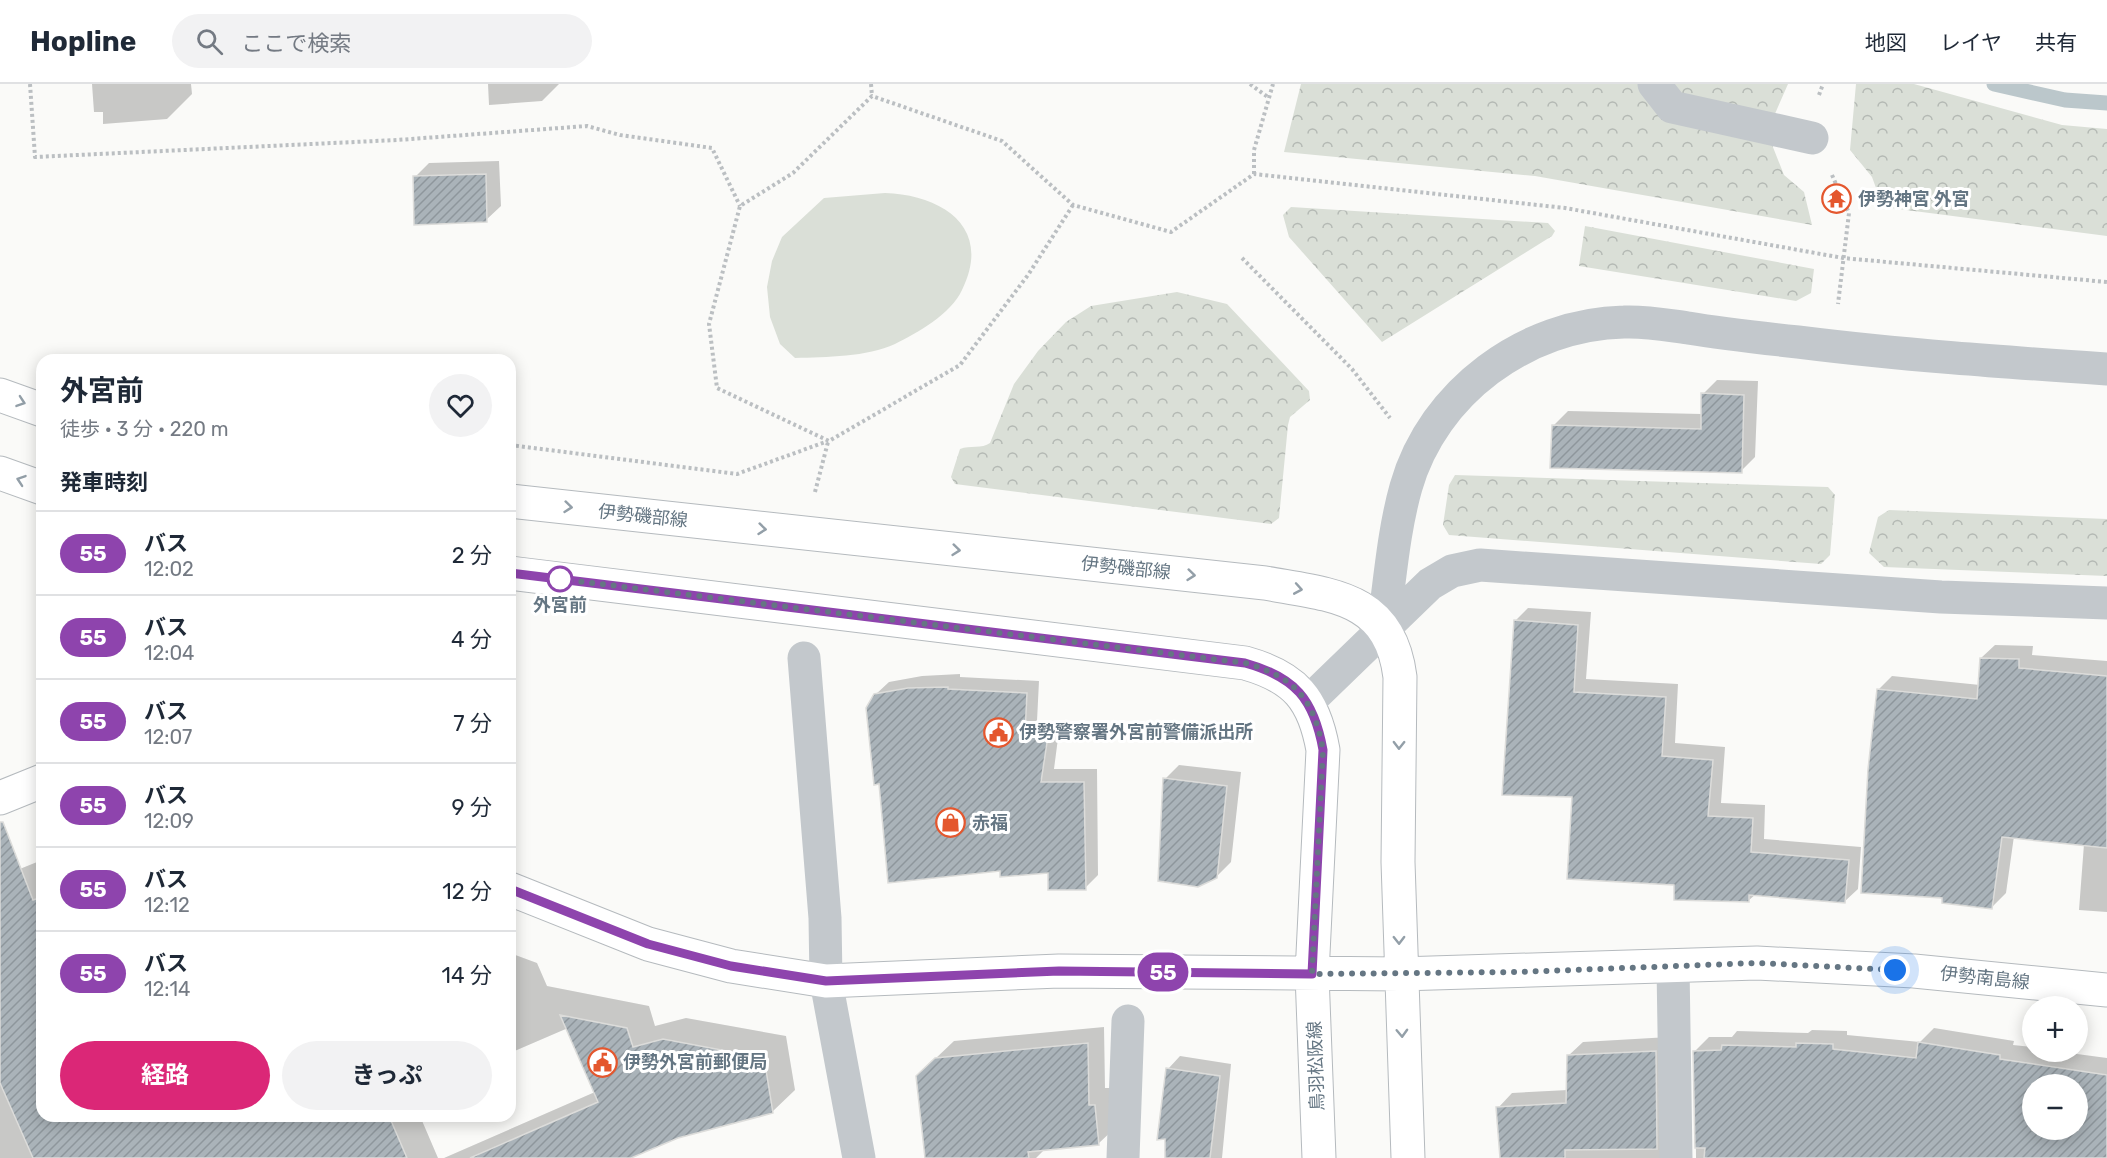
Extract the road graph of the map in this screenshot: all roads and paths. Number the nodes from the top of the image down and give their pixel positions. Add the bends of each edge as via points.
1 (30, 84) edge
2 (871, 84) edge
3 (1250, 84) edge
4 (1273, 84) edge
5 (1654, 84) edge
6 (872, 96) junction
7 (1269, 98) junction
8 (1812, 138) dead end
9 (1254, 174) junction
10 (740, 206) junction
11 (1073, 206) junction
12 (1242, 258) dead end
13 (2107, 282) edge
14 (2107, 369) edge
15 (0, 395) edge
16 (36, 408) edge
17 (829, 441) junction
18 (516, 446) edge
19 (1419, 454) junction
20 (0, 473) edge
21 (36, 486) edge
22 (814, 496) dead end
23 (516, 502) edge
24 (516, 574) edge
25 (2107, 603) edge
26 (1383, 628) junction
27 (804, 658) dead end
28 (1308, 702) junction
29 (36, 783) edge
30 (0, 798) edge
31 (516, 891) edge
32 (1673, 966) junction
33 (1312, 974) junction
34 (1400, 974) junction
35 (826, 981) junction
36 (2107, 990) edge
37 (1128, 1021) dead end
38 (860, 1158) edge
39 (1123, 1158) edge
40 (1319, 1158) edge
41 (1408, 1158) edge
42 (1676, 1158) edge

1 - 10 path via 35,157 397,140 587,126 620,135 712,148
2 - 6 path
3 - 7 path
4 - 7 path
5 - 8 street via 1672,107
6 - 10 path via 793,173
6 - 11 path via 1002,141
7 - 9 path via 1254,150
9 - 11 path via 1171,232
9 - 13 path via 1565,208 1843,258
10 - 17 path via 709,324 717,388
11 - 17 path via 1028,275 960,365
12 - 19 path via 1353,369
14 - 19 street via 1891,354 1655,322 1591,325 1530,344 1476,378 1454,401
15 -> 16 main road
17 - 18 path via 737,474
17 - 22 path
19 - 26 street via 1406,485 1399,517
21 -> 20 main road
23 -> 26 main road, 伊勢磯部線 via 1265,583 1340,597 1364,609
24 - 28 main road via 1245,663 1273,671
25 - 26 street via 1941,597 1480,565 1452,571 1430,584
26 - 28 street
26 -> 34 main road, 伊勢磯部線 via 1397,656 1400,677
27 - 35 street via 825,918
28 - 33 main road via 1318,720 1323,750
29 - 30 main road
31 - 35 main road, 伊勢南島線 via 648,944 731,966
32 - 34 main road, 伊勢南島線
32 - 36 main road, 伊勢南島線 via 1839,966
32 - 42 street
33 - 34 main road, 伊勢南島線
33 - 35 main road, 伊勢南島線 via 1059,971
33 - 40 main road, 鳥羽松阪線
34 -> 41 main road
35 - 38 street
37 - 39 street

